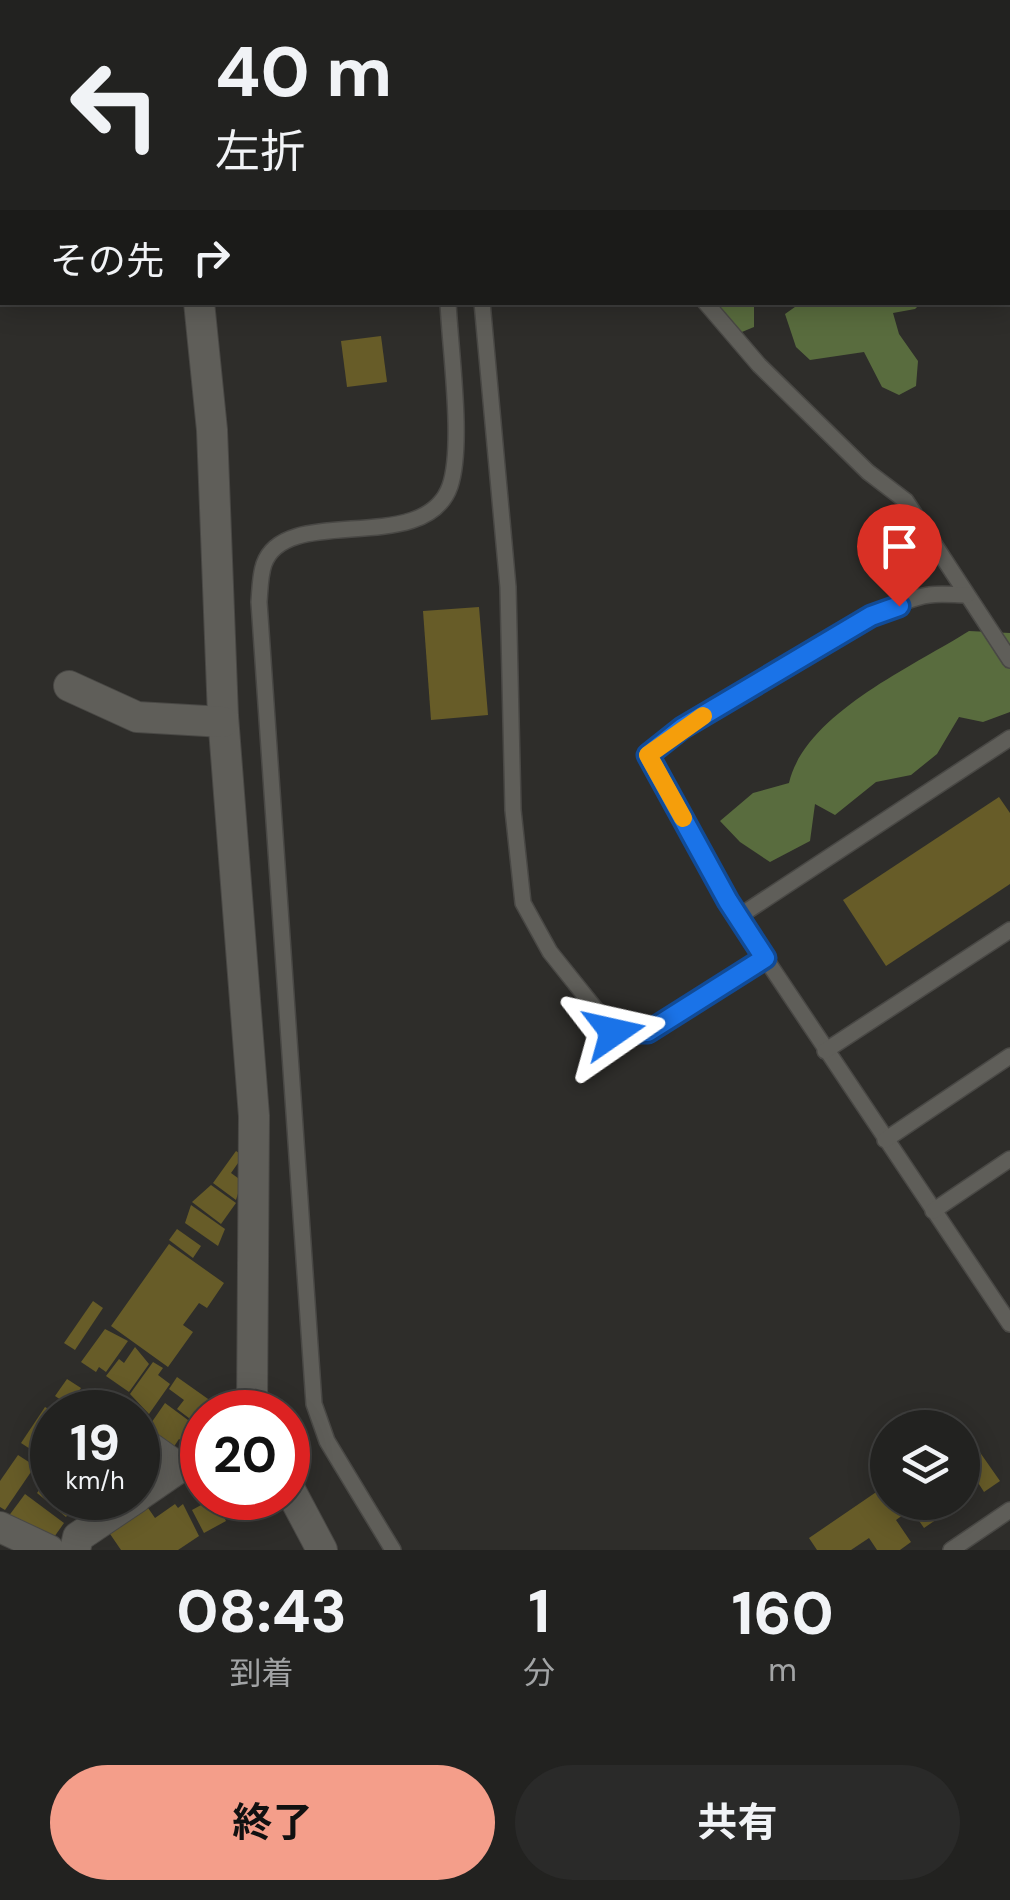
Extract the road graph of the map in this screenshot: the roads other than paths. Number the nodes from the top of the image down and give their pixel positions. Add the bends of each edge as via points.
1 (199, 305) edge
2 (448, 305) edge
3 (482, 305) edge
4 (708, 305) edge
5 (967, 595) junction
6 (1010, 660) edge
7 (69, 686) dead end
8 (224, 722) junction
9 (1010, 738) edge
10 (738, 917) junction
11 (1010, 930) edge
12 (765, 958) junction
13 (825, 1050) junction
14 (1010, 1056) edge
15 (885, 1140) junction
16 (1010, 1159) edge
17 (933, 1211) junction
18 (1010, 1324) edge
19 (252, 1390) edge
20 (1010, 1510) edge
21 (103, 1520) edge
22 (306, 1520) edge
23 (0, 1527) edge
24 (49, 1550) edge
25 (75, 1550) edge
26 (322, 1550) edge
27 (393, 1550) edge
28 (952, 1550) edge

1 - 8 street via 212,430
2 - 27 lane via 454,468 439,505 417,520 390,526 318,529 275,550 265,562 259,602 314,1404 326,1441
3 - 12 lane via 508,587 513,810 523,903 550,952 614,1032 648,1032
4 - 5 lane via 758,365 906,502
5 - 6 lane
5 - 10 lane via 927,595 871,616 648,755
7 - 8 street via 137,716
8 - 19 street via 254,1116
9 - 10 lane
10 - 12 lane
11 - 13 lane
12 - 13 lane
13 - 15 lane
14 - 15 lane
15 - 17 lane
16 - 17 lane
17 - 18 lane
20 - 28 lane
21 - 25 street via 78,1537
22 - 26 street
23 - 24 street

